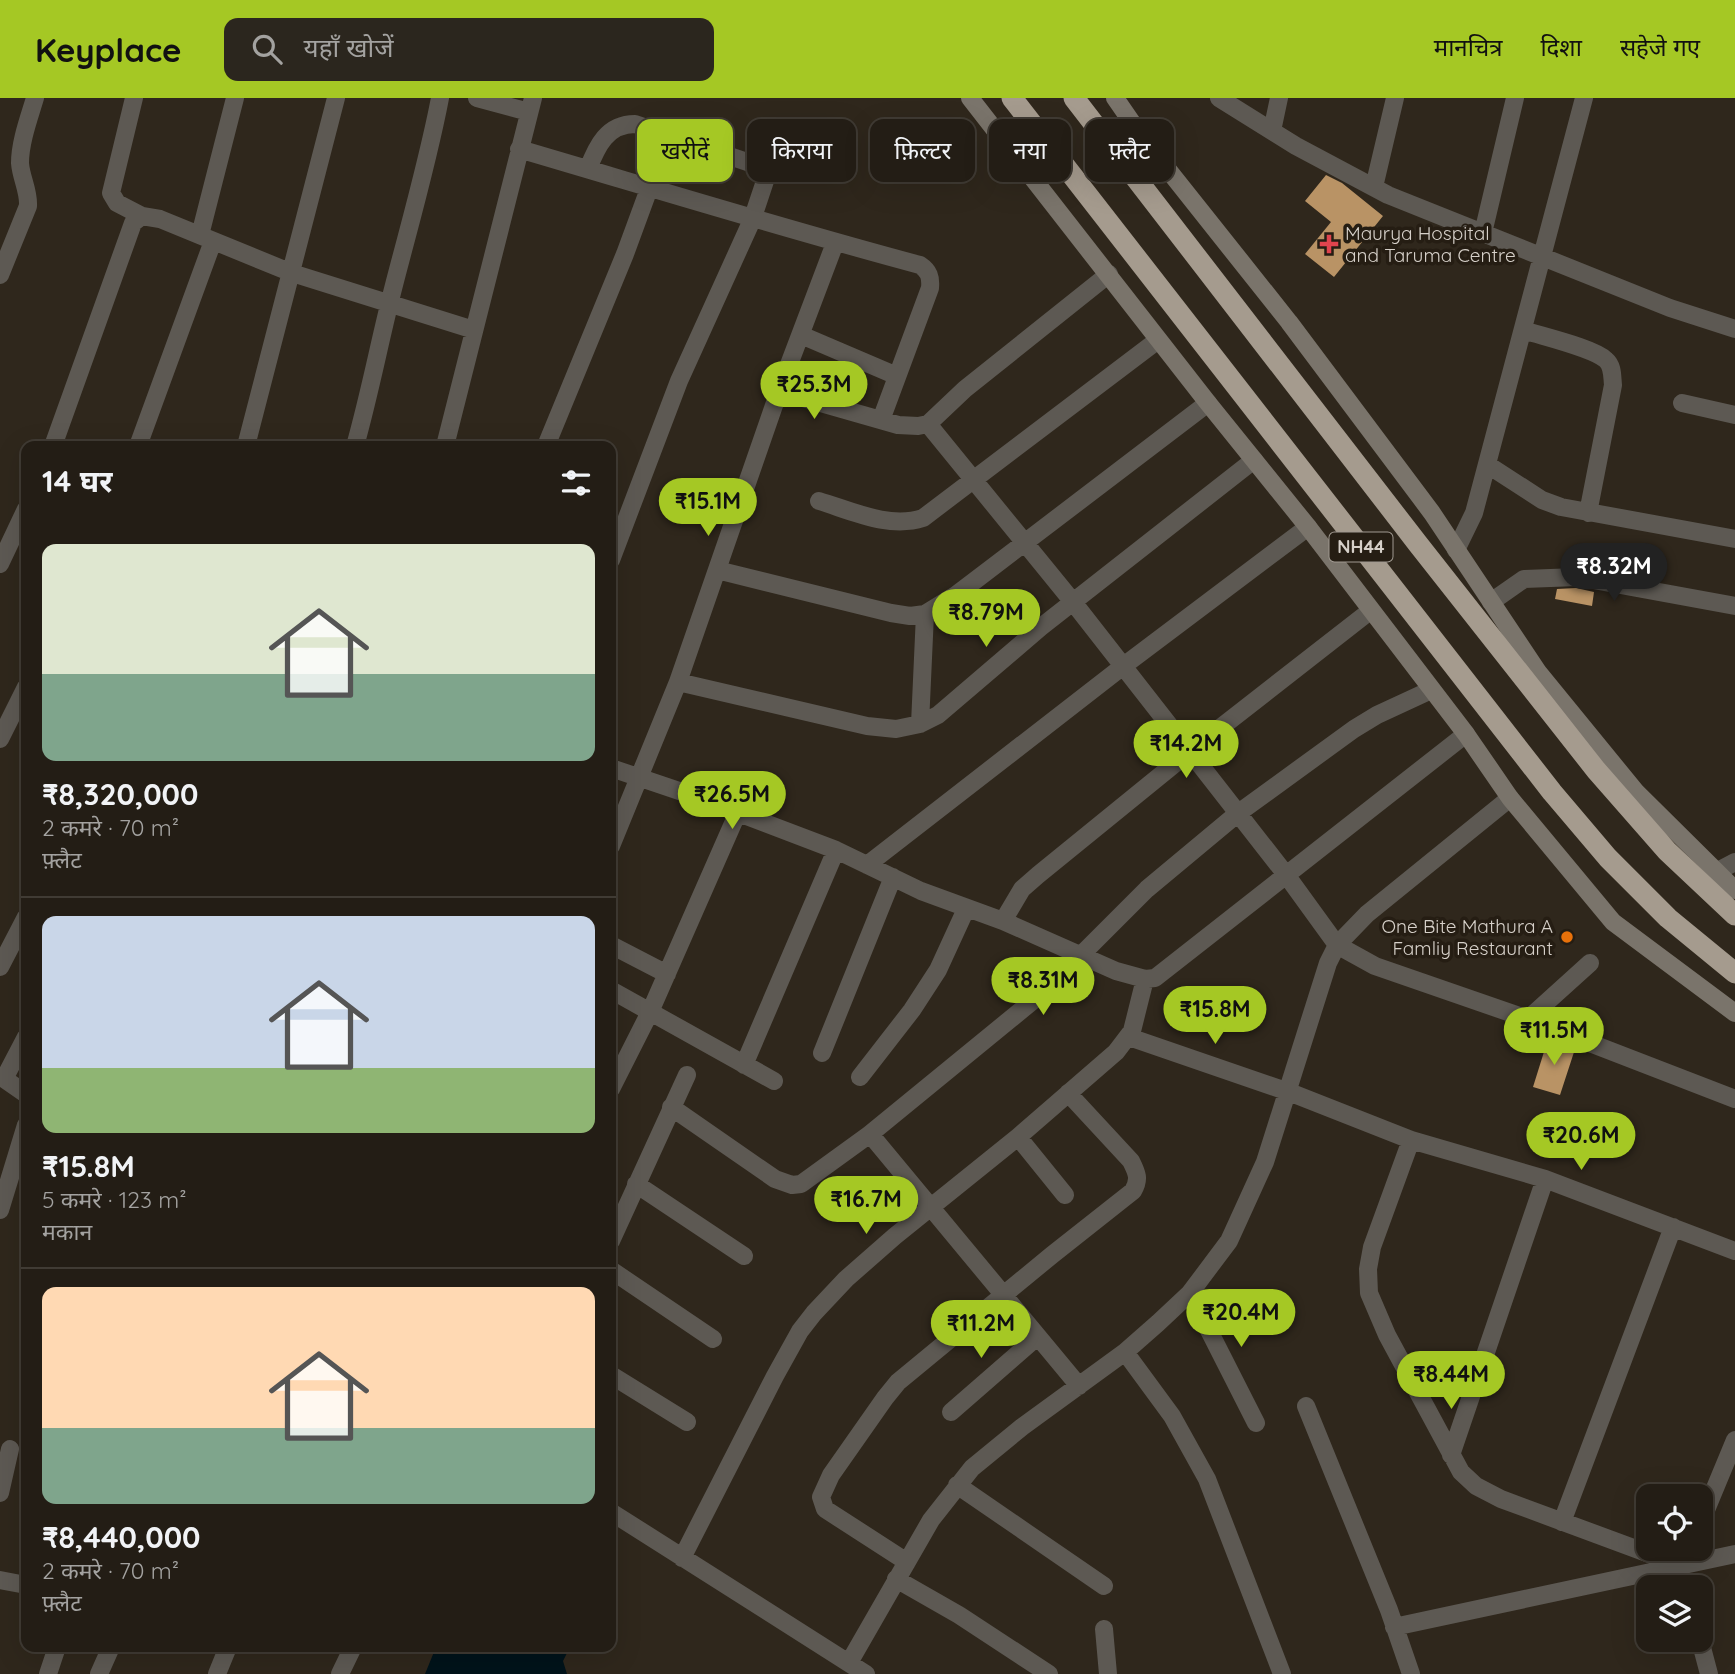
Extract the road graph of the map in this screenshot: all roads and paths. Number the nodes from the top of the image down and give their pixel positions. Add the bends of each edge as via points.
1 (35, 98) edge
2 (134, 98) edge
3 (235, 98) edge
4 (336, 98) edge
5 (440, 98) edge
6 (477, 98) edge
7 (971, 98) edge
8 (1012, 98) edge
9 (1074, 98) edge
10 (1115, 98) edge
11 (1219, 98) edge
12 (1279, 98) edge
13 (1395, 98) edge
14 (1515, 98) edge
15 (1584, 98) edge
16 (531, 105) edge
17 (1272, 131) junction
18 (519, 149) junction
19 (588, 169) junction
20 (650, 186) junction
21 (1374, 187) junction
22 (142, 216) junction
23 (752, 220) junction
24 (1483, 233) junction
25 (207, 238) junction
26 (835, 243) junction
27 (1543, 257) junction
28 (292, 273) junction
29 (1109, 274) junction
30 (0, 275) edge
31 (389, 305) junction
32 (1735, 329) edge
33 (474, 330) junction
34 (1523, 330) junction
35 (801, 335) junction
36 (1158, 340) junction
37 (897, 376) junction
38 (779, 391) junction
39 (1208, 403) junction
40 (1682, 403) dead end
41 (1735, 415) edge
42 (881, 420) junction
43 (928, 424) junction
44 (55, 441) edge
45 (140, 441) edge
46 (248, 441) edge
47 (356, 441) edge
48 (446, 441) edge
49 (548, 441) edge
50 (1254, 460) junction
51 (1488, 465) junction
52 (975, 481) junction
53 (819, 501) dead end
54 (1588, 513) junction
55 (21, 520) edge
56 (1308, 527) junction
57 (1735, 539) edge
58 (1024, 542) junction
59 (616, 547) edge
60 (1456, 550) junction
61 (0, 564) edge
62 (717, 570) junction
63 (1073, 602) junction
64 (1492, 603) junction
65 (1735, 606) edge
66 (1370, 611) junction
67 (925, 614) junction
68 (1122, 667) junction
69 (678, 681) junction
70 (1431, 690) junction
71 (21, 697) edge
72 (920, 724) junction
73 (1466, 734) junction
74 (0, 739) edge
75 (1188, 753) junction
76 (616, 770) edge
77 (640, 779) junction
78 (1510, 798) junction
79 (738, 813) junction
80 (1237, 814) junction
81 (616, 834) edge
82 (836, 850) junction
83 (1735, 862) edge
84 (867, 865) junction
85 (1716, 872) junction
86 (1287, 876) junction
87 (893, 877) junction
88 (1735, 890) edge
89 (966, 909) junction
90 (1735, 915) edge
91 (1003, 921) junction
92 (21, 927) edge
93 (1337, 945) junction
94 (616, 948) edge
95 (1082, 955) junction
96 (1590, 963) dead end
97 (0, 967) edge
98 (1735, 973) edge
99 (667, 974) junction
100 (1146, 979) junction
101 (616, 993) edge
102 (650, 1012) junction
103 (1735, 1013) edge
104 (1528, 1019) junction
105 (1129, 1037) junction
106 (21, 1045) edge
107 (822, 1053) dead end
108 (744, 1065) junction
109 (616, 1067) edge
110 (687, 1075) dead end
111 (2, 1077) edge
112 (860, 1077) dead end
113 (774, 1081) dead end
114 (21, 1090) edge
115 (1289, 1092) junction
116 (1069, 1093) junction
117 (1735, 1099) edge
118 (671, 1107) junction
119 (870, 1134) junction
120 (1018, 1137) junction
121 (1411, 1140) junction
122 (21, 1141) edge
123 (1545, 1179) junction
124 (636, 1184) junction
125 (1065, 1195) dead end
126 (929, 1208) junction
127 (0, 1210) edge
128 (1673, 1227) junction
129 (616, 1230) edge
130 (1735, 1251) edge
131 (744, 1256) dead end
132 (616, 1273) edge
133 (1190, 1293) junction
134 (1003, 1296) junction
135 (1037, 1338) junction
136 (713, 1339) dead end
137 (1125, 1352) junction
138 (616, 1377) edge
139 (1079, 1386) junction
140 (1306, 1406) dead end
141 (951, 1412) dead end
142 (687, 1422) dead end
143 (1256, 1423) dead end
144 (1735, 1440) edge
145 (12, 1450) edge
146 (1451, 1455) junction
147 (957, 1485) junction
148 (0, 1493) edge
149 (1713, 1493) edge
150 (616, 1515) edge
151 (1562, 1522) junction
152 (1735, 1554) edge
153 (682, 1558) junction
154 (1684, 1561) edge
155 (907, 1562) junction
156 (1682, 1566) junction
157 (1685, 1575) edge
158 (0, 1580) edge
159 (897, 1580) junction
160 (21, 1584) edge
161 (1104, 1586) dead end
162 (1394, 1627) junction
163 (1104, 1629) dead end
164 (55, 1652) edge
165 (109, 1652) edge
166 (226, 1652) edge
167 (351, 1652) edge
168 (1703, 1652) edge
169 (850, 1661) junction
170 (48, 1674) edge
171 (99, 1674) edge
172 (217, 1674) edge
173 (340, 1674) edge
174 (866, 1674) edge
175 (1049, 1674) edge
176 (1108, 1674) edge
177 (1282, 1674) edge
178 (1411, 1674) edge
179 (1709, 1674) edge

1 - 30 street via 20,164 28,206
2 - 22 street via 111,193 117,203
3 - 25 street
4 - 28 street
5 - 31 street
6 - 16 street
7 - 29 street
8 - 98 highway, NH44 via 1552,792 1608,858 1668,918
9 - 90 highway, NH44 via 1596,770 1667,851
10 - 60 street via 1289,322
11 - 17 street
12 - 17 street
13 - 21 street
14 - 24 street
15 - 27 street
16 - 18 street
17 - 21 street
18 - 19 street
18 - 33 street
19 - 20 street
19 - 23 street via 598,145 614,129 624,124 645,127 761,168 766,178
20 - 23 street
20 - 49 street
21 - 24 street
22 - 25 street
22 - 44 street via 133,223
23 - 26 street
23 - 59 street via 679,381
24 - 27 street
25 - 28 street
25 - 45 street
26 - 35 street
26 - 37 street via 920,265 929,275 930,288
27 - 32 street
27 - 34 street
28 - 31 street
28 - 46 street
29 - 36 street
29 - 43 street
31 - 33 street
31 - 47 street
33 - 48 street
34 - 51 street
34 - 54 street via 1606,359 1612,369 1613,385
35 - 37 street
35 - 38 street
36 - 39 street
36 - 52 street
37 - 42 street
38 - 42 street
38 - 62 street
39 - 50 street
39 - 58 street
40 - 41 street
42 - 43 street via 909,427
43 - 52 street
50 - 56 street
50 - 63 street
51 - 54 street via 1542,500
51 - 60 street via 1474,513
52 - 53 street via 936,510 909,523 887,522
52 - 58 street
54 - 57 street
55 - 61 street
56 - 66 street
56 - 68 street
58 - 63 street
58 - 67 street
60 - 64 street
62 - 67 street via 891,614
62 - 69 street
63 - 68 street
63 - 72 street via 947,708
64 - 65 street via 1524,579 1577,577
64 - 85 street via 1538,672 1636,792
66 - 70 street
66 - 75 street
67 - 72 street
68 - 75 street
68 - 84 street
69 - 72 street via 867,726 896,729
69 - 77 street
70 - 73 street
70 - 80 street via 1343,736
71 - 74 street
73 - 78 street
73 - 86 street
75 - 80 street
75 - 91 street via 1022,889
76 - 77 street
77 - 79 street
77 - 81 street
78 - 93 street via 1367,914
78 - 103 street via 1614,922
79 - 82 street
79 - 99 street
80 - 86 street
80 - 95 street via 1147,889
82 - 84 street
82 - 108 street
83 - 85 street
84 - 87 street
85 - 88 street
86 - 93 street
86 - 100 street via 1155,978
87 - 89 street
87 - 107 street
89 - 91 street
89 - 112 street via 938,970
91 - 95 street
92 - 97 street
93 - 104 street via 1375,966
93 - 115 street
94 - 99 street
95 - 100 street
95 - 119 street via 1046,990
96 - 104 street
99 - 102 street
100 - 105 street
101 - 102 street
102 - 108 street
102 - 109 street
104 - 117 street
105 - 115 street
105 - 116 street
106 - 111 street
108 - 113 street
110 - 118 street
111 - 114 street
115 - 121 street
115 - 133 street via 1245,1211
116 - 120 street
116 - 134 street via 1131,1161 1138,1182 1124,1199
118 - 119 street via 775,1179 792,1185 801,1184
118 - 124 street
119 - 126 street
120 - 125 street
120 - 126 street
121 - 123 street
121 - 146 street via 1372,1247 1369,1293
122 - 127 street
123 - 128 street
123 - 146 street
124 - 129 street
124 - 131 street
126 - 134 street
126 - 153 street via 838,1287 800,1331
128 - 130 street
128 - 151 street
132 - 136 street
133 - 137 street
133 - 143 street
134 - 135 street
134 - 155 street via 898,1382 823,1489 825,1509
135 - 139 street
135 - 141 street
137 - 139 street
137 - 177 street via 1161,1399 1207,1479
138 - 142 street
139 - 147 street via 994,1449
140 - 162 street
144 - 149 street
145 - 148 street
146 - 151 street via 1476,1486
147 - 155 street
147 - 161 street
150 - 153 street
151 - 156 street
152 - 156 street
153 - 169 street
154 - 156 street
155 - 159 street
156 - 157 street
156 - 162 street
158 - 160 street
159 - 169 street
159 - 175 street
162 - 178 street
163 - 176 street
164 - 170 street
165 - 171 street
166 - 172 street
167 - 173 street
168 - 179 street
169 - 174 street

